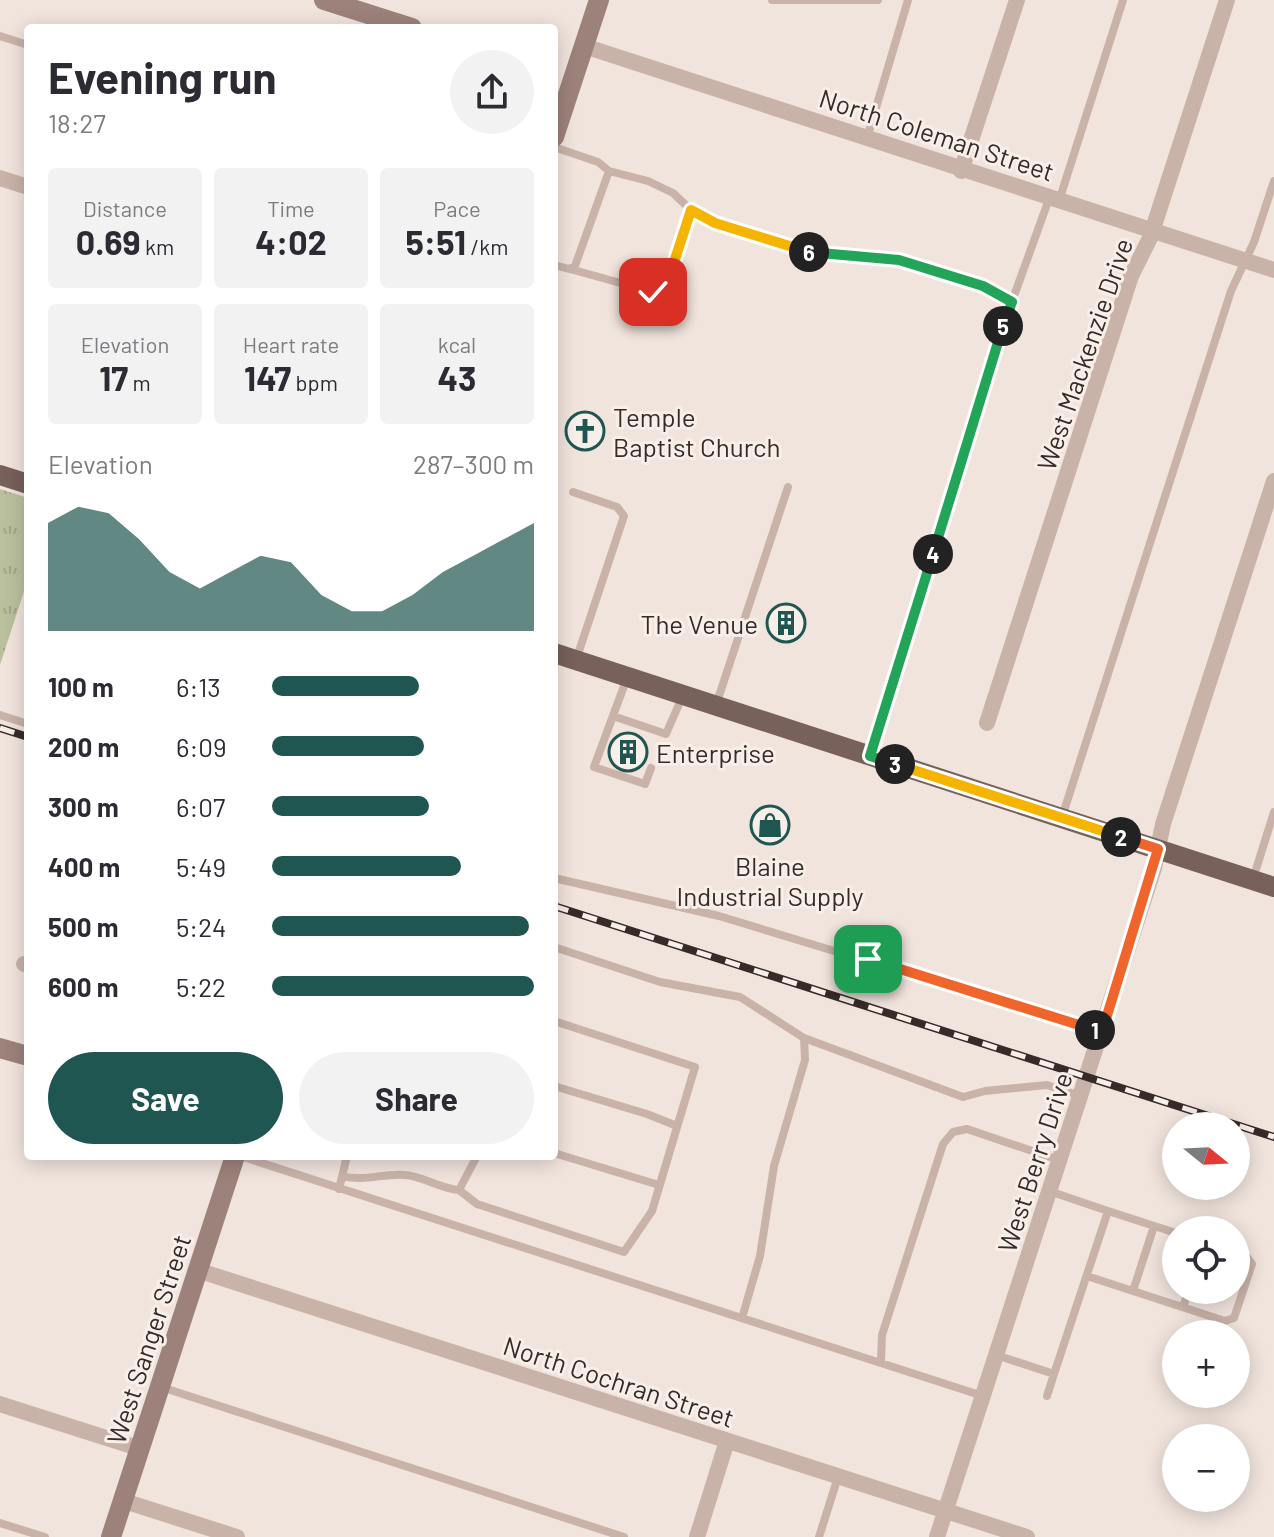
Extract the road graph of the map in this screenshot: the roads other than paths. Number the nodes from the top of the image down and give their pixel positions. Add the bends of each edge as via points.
1 (324, 0) edge
2 (599, 0) edge
3 (772, 0) edge
4 (878, 0) edge
5 (908, 0) edge
6 (1017, 0) edge
7 (1123, 0) edge
8 (1227, 0) edge
9 (399, 24) edge
10 (0, 36) edge
11 (24, 44) edge
12 (584, 46) junction
13 (563, 76) edge
14 (558, 110) edge
15 (867, 138) junction
16 (558, 148) edge
17 (609, 171) junction
18 (961, 171) junction
19 (0, 178) edge
20 (1274, 181) edge
21 (24, 186) edge
22 (1054, 200) junction
23 (691, 210) junction
24 (1152, 232) junction
25 (1245, 261) junction
26 (558, 266) edge
27 (569, 269) junction
28 (1274, 270) edge
29 (1012, 302) junction
30 (0, 475) edge
31 (1274, 481) edge
32 (24, 483) edge
33 (788, 487) dead end
34 (573, 492) dead end
35 (560, 658) edge
36 (627, 677) junction
37 (683, 695) junction
38 (716, 706) junction
39 (0, 715) edge
40 (613, 716) junction
41 (24, 723) edge
42 (987, 723) dead end
43 (870, 756) junction
44 (651, 768) dead end
45 (1274, 812) edge
46 (1062, 817) junction
47 (1158, 849) junction
48 (558, 879) edge
49 (1253, 879) junction
50 (1274, 887) edge
51 (558, 948) edge
52 (558, 1022) edge
53 (1102, 1032) junction
54 (804, 1038) junction
55 (0, 1048) edge
56 (24, 1055) edge
57 (558, 1087) edge
58 (1081, 1096) junction
59 (677, 1126) junction
60 (558, 1154) edge
61 (236, 1160) edge
62 (249, 1160) edge
63 (346, 1160) edge
64 (476, 1160) edge
65 (1059, 1160) junction
66 (342, 1176) junction
67 (659, 1185) junction
68 (339, 1189) junction
69 (459, 1190) junction
70 (1049, 1191) junction
71 (1108, 1211) junction
72 (1154, 1226) junction
73 (1162, 1229) edge
74 (197, 1270) junction
75 (1087, 1276) junction
76 (1133, 1291) junction
77 (1184, 1304) edge
78 (1239, 1304) edge
79 (1183, 1307) junction
80 (742, 1318) junction
81 (996, 1355) junction
82 (881, 1362) junction
83 (1054, 1374) junction
84 (161, 1387) junction
85 (983, 1396) junction
86 (1047, 1396) dead end
87 (0, 1404) edge
88 (727, 1441) junction
89 (141, 1449) junction
90 (838, 1476) junction
91 (124, 1501) junction
92 (946, 1511) junction
93 (0, 1523) edge
94 (45, 1537) edge
95 (111, 1537) edge
96 (237, 1537) edge
97 (624, 1537) edge
98 (697, 1537) edge
99 (819, 1537) edge
100 (937, 1537) edge
101 (1027, 1537) edge

1 - 9 main road
2 - 12 main road
3 - 4 lane
5 - 15 lane
6 - 18 street
7 - 22 lane
8 - 24 street, West Mackenzie Drive
10 - 11 lane
12 - 13 main road
12 - 15 street, North Coleman Street
13 - 14 main road
15 - 18 street, North Coleman Street
16 - 17 lane
17 - 23 lane via 648,181 673,193
17 - 27 lane via 582,253
18 - 22 street, North Coleman Street
19 - 21 street
20 - 25 lane
22 - 24 street, North Coleman Street
22 - 29 lane
23 - 27 lane via 668,281 653,292
23 - 29 lane via 789,247 912,263 983,286
24 - 25 street, North Coleman Street
24 - 42 street, West Mackenzie Drive via 1131,276
25 - 28 street, North Coleman Street
25 - 46 lane via 1184,433
26 - 27 lane
29 - 43 lane
30 - 32 main road
31 - 47 street, West Berry Drive
33 - 38 lane
34 - 35 lane via 617,507 624,516
35 - 36 main road
36 - 37 main road
36 - 40 lane
37 - 38 main road
37 - 40 lane via 666,734
38 - 43 main road
39 - 41 lane
40 - 44 lane via 594,767 645,784
43 - 46 main road
45 - 49 lane
46 - 47 main road
47 - 49 main road
47 - 53 street, West Berry Drive
48 - 53 lane via 719,916
49 - 50 main road
51 - 54 lane via 660,982 740,997
52 - 59 lane via 695,1067
53 - 58 street, West Berry Drive
54 - 58 lane via 963,1097 1047,1085
54 - 80 lane via 805,1060 774,1166 760,1256
55 - 56 main road
57 - 59 lane
58 - 65 street, West Berry Drive
59 - 67 lane
60 - 67 lane
61 - 74 main road, West Sanger Street
62 - 68 lane
63 - 66 lane
64 - 69 lane
65 - 70 street, West Berry Drive
65 - 82 lane via 967,1129 953,1132 943,1144 882,1335
66 - 68 lane
66 - 69 lane via 372,1180 406,1174
67 - 69 lane via 652,1211 624,1252 477,1204
68 - 80 lane
70 - 71 lane
70 - 81 street, West Berry Drive
71 - 72 lane
71 - 75 lane
72 - 73 lane
72 - 76 lane
74 - 84 main road, West Sanger Street
74 - 88 street, North Cochran Street
75 - 76 lane
75 - 83 lane
76 - 79 lane
77 - 79 lane
78 - 79 lane via 1234,1318 1225,1321
80 - 82 lane
81 - 83 lane
81 - 85 street, West Berry Drive
82 - 85 lane
83 - 86 lane
84 - 89 main road, West Sanger Street
84 - 97 lane
85 - 92 street, West Berry Drive
87 - 89 street
88 - 90 street, North Cochran Street
88 - 98 street
89 - 91 main road, West Sanger Street
90 - 92 street, North Cochran Street
90 - 99 lane
91 - 95 main road, West Sanger Street
91 - 96 street
92 - 100 street, West Berry Drive
92 - 101 street, North Cochran Street
93 - 94 lane

